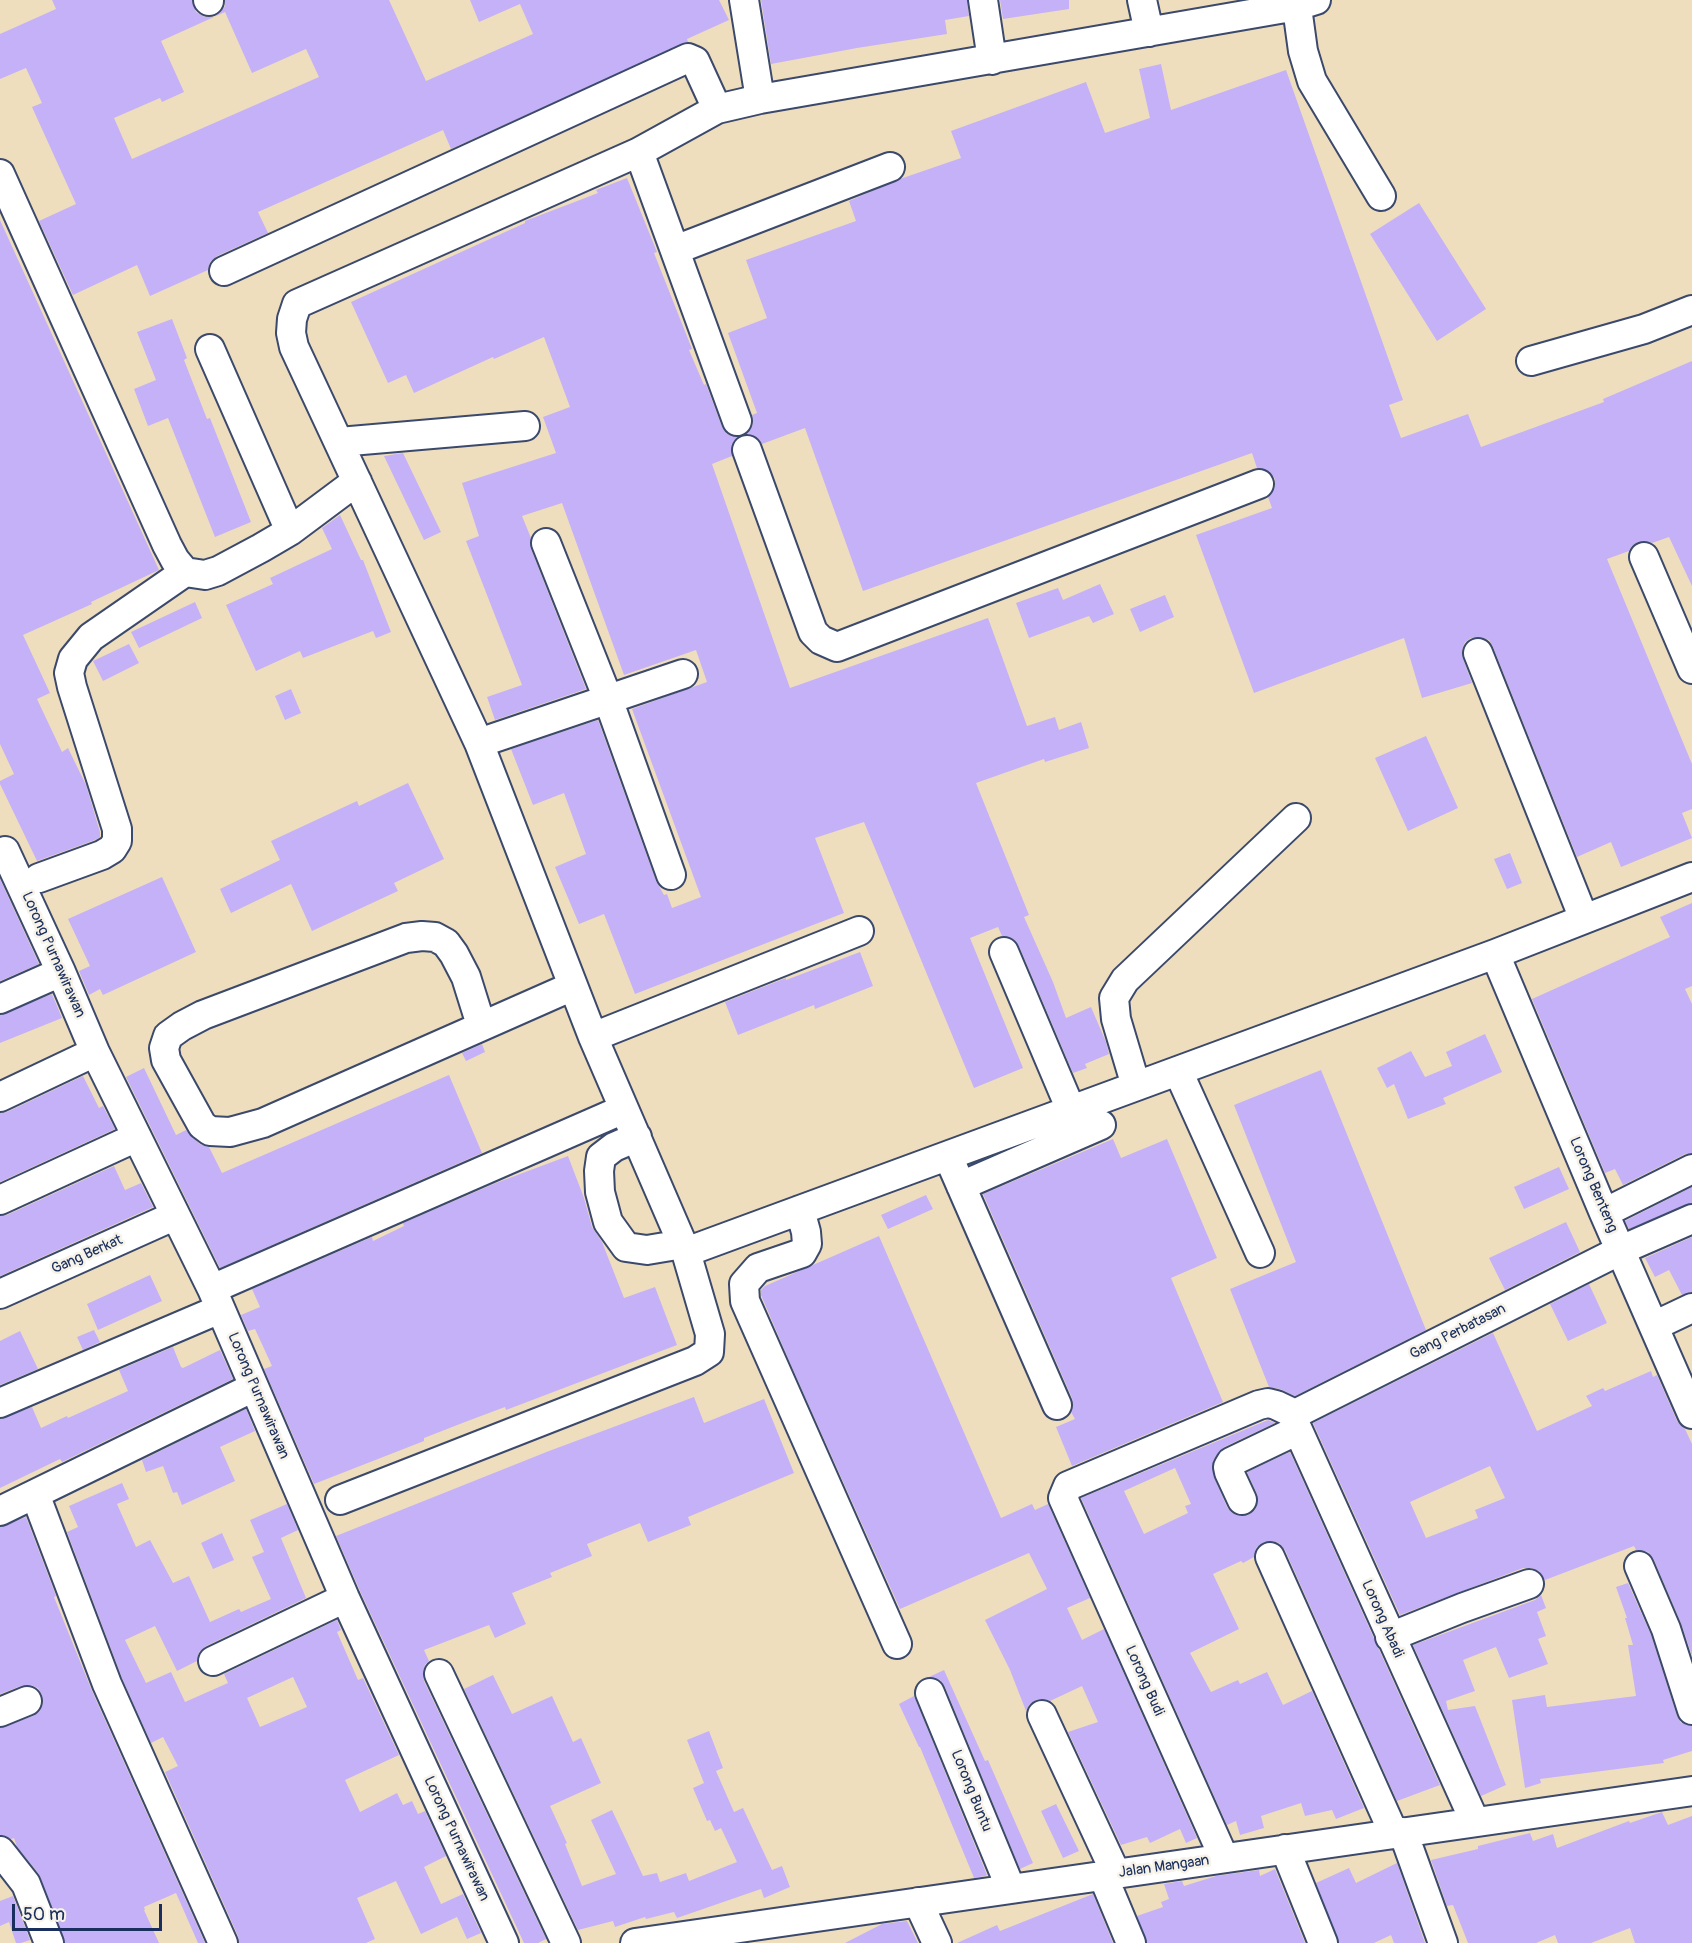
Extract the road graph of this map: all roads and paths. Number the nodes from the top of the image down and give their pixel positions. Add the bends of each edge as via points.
1 (744, 0) edge
2 (983, 0) edge
3 (1142, 0) edge
4 (1303, 2) edge
5 (1149, 32) junction
6 (992, 60) junction
7 (760, 99) junction
8 (717, 109) junction
9 (639, 152) junction
10 (890, 167) dead end
11 (0, 174) edge
12 (1382, 196) dead end
13 (675, 250) junction
14 (224, 271) dead end
15 (1692, 310) edge
16 (210, 349) dead end
17 (1532, 361) dead end
18 (737, 421) dead end
19 (525, 426) dead end
20 (339, 442) junction
21 (747, 450) dead end
22 (357, 481) junction
23 (1259, 484) dead end
24 (290, 531) junction
25 (546, 543) dead end
26 (1644, 557) dead end
27 (184, 573) junction
28 (1478, 653) dead end
29 (1691, 666) edge
30 (683, 674) dead end
31 (608, 699) junction
32 (479, 743) junction
33 (1296, 818) dead end
34 (5, 851) dead end
35 (671, 875) dead end
36 (1692, 877) edge
37 (39, 878) dead end
38 (1584, 919) junction
39 (858, 931) dead end
40 (1004, 952) dead end
41 (1496, 954) junction
42 (61, 972) junction
43 (573, 986) junction
44 (0, 999) edge
45 (481, 1025) junction
46 (593, 1037) junction
47 (95, 1052) junction
48 (1178, 1071) junction
49 (1136, 1086) junction
50 (0, 1097) edge
51 (624, 1109) junction
52 (1071, 1110) junction
53 (1101, 1125) dead end
54 (137, 1137) junction
55 (636, 1137) junction
56 (948, 1156) junction
57 (1692, 1169) edge
58 (962, 1186) junction
59 (0, 1200) edge
60 (800, 1210) junction
61 (1604, 1213) junction
62 (174, 1216) junction
63 (1692, 1219) edge
64 (684, 1248) junction
65 (1621, 1250) junction
66 (1260, 1252) dead end
67 (0, 1294) edge
68 (216, 1299) junction
69 (1692, 1308) edge
70 (1654, 1326) junction
71 (1682, 1363) edge
72 (254, 1387) junction
73 (0, 1403) edge
74 (1057, 1405) dead end
75 (1692, 1414) edge
76 (1297, 1423) junction
77 (34, 1494) junction
78 (340, 1500) dead end
79 (1242, 1500) dead end
80 (0, 1511) edge
81 (1270, 1557) dead end
82 (1639, 1566) dead end
83 (1529, 1584) dead end
84 (345, 1599) junction
85 (1390, 1637) junction
86 (897, 1644) dead end
87 (213, 1660) dead end
88 (439, 1674) dead end
89 (930, 1693) dead end
90 (27, 1701) dead end
91 (1692, 1710) edge
92 (0, 1712) edge
93 (1042, 1715) dead end
94 (1692, 1791) edge
95 (1475, 1822) junction
96 (1398, 1833) junction
97 (1285, 1849) junction
98 (0, 1851) edge
99 (1224, 1858) junction
100 (1110, 1875) junction
101 (1011, 1889) junction
102 (918, 1902) junction
103 (783, 1933) edge
104 (49, 1943) edge
105 (223, 1943) edge
106 (504, 1943) edge
107 (566, 1943) edge
108 (635, 1943) edge
109 (937, 1943) edge
110 (1131, 1943) edge
111 (1323, 1943) edge
112 (1443, 1943) edge

1 - 7 street
2 - 6 street
3 - 5 street
4 - 5 street
4 - 12 street via 1303,51 1312,81
5 - 6 street
6 - 7 street
7 - 8 street
8 - 9 street
8 - 14 street via 694,61 688,58
9 - 13 street
9 - 20 street via 297,304 292,319 294,346
10 - 13 street
11 - 27 street
13 - 18 street
15 - 17 street via 1644,329
16 - 24 street
19 - 20 street
20 - 22 street
21 - 23 street via 813,632 837,647
22 - 24 street
22 - 32 street
24 - 27 street via 218,571 205,575
25 - 31 street
26 - 29 street
27 - 37 street via 91,637 73,658 69,673 72,687 117,829 117,842 102,855
28 - 38 street
30 - 31 street
31 - 32 street
31 - 35 street
32 - 43 street
33 - 49 street via 1125,980 1114,998 1116,1019
34 - 42 street, Lorong Purnawirawan
36 - 38 street
38 - 41 street
39 - 46 street
40 - 52 street
41 - 48 street
41 - 61 street, Lorong Benteng
42 - 44 street
42 - 47 street, Lorong Purnawirawan
43 - 45 street
43 - 46 street
45 - 45 street via 466,977 454,954 446,943 422,936 406,938 204,1015 168,1036 164,1048 166,1060 202,1125 210,1131 222,1132 263,1123
46 - 51 street
47 - 50 street
47 - 54 street, Lorong Purnawirawan
48 - 49 street
48 - 66 street
49 - 52 street
51 - 55 street
51 - 68 street via 424,1196
52 - 56 street
53 - 58 street
54 - 59 street
54 - 62 street, Lorong Purnawirawan
55 - 64 street
55 - 64 street via 601,1157 600,1192 608,1222 626,1247
56 - 58 street
56 - 60 street
57 - 61 street
58 - 74 street
60 - 64 street
60 - 86 street via 807,1244 802,1253 758,1268 744,1284 745,1300
61 - 65 street, Lorong Benteng
62 - 67 street, Gang Berkat
62 - 68 street, Lorong Purnawirawan
63 - 65 street, Gang Perbatasan
64 - 78 street via 710,1334 705,1356
65 - 70 street, Lorong Benteng
65 - 76 street, Gang Perbatasan
68 - 72 street, Lorong Purnawirawan
68 - 73 street
69 - 70 street
70 - 71 street, Lorong Benteng
71 - 75 street, Lorong Benteng
72 - 77 street
72 - 84 street, Lorong Purnawirawan
76 - 79 street, Gang Perbatasan via 1231,1462 1229,1472
76 - 85 street, Lorong Abadi
76 - 99 street, Lorong Budi via 1276,1405 1259,1405 1068,1486 1064,1492 1064,1503
77 - 80 street
77 - 105 street via 107,1684
81 - 96 street
82 - 91 street via 1666,1629
83 - 85 street
84 - 87 street
84 - 106 street, Lorong Purnawirawan
85 - 95 street, Lorong Abadi
88 - 107 street
89 - 101 street, Lorong Buntu
90 - 92 street
93 - 100 street
94 - 95 street, Jalan Mangaan
95 - 96 street, Jalan Mangaan
96 - 97 street, Jalan Mangaan
96 - 112 street
97 - 99 street, Jalan Mangaan
97 - 111 street
98 - 104 street via 26,1884
99 - 100 street, Jalan Mangaan
100 - 101 street, Jalan Mangaan
100 - 110 street
101 - 102 street, Jalan Mangaan
102 - 103 street, Jalan Mangaan via 843,1925
102 - 109 street
103 - 108 street, Jalan Mangaan

